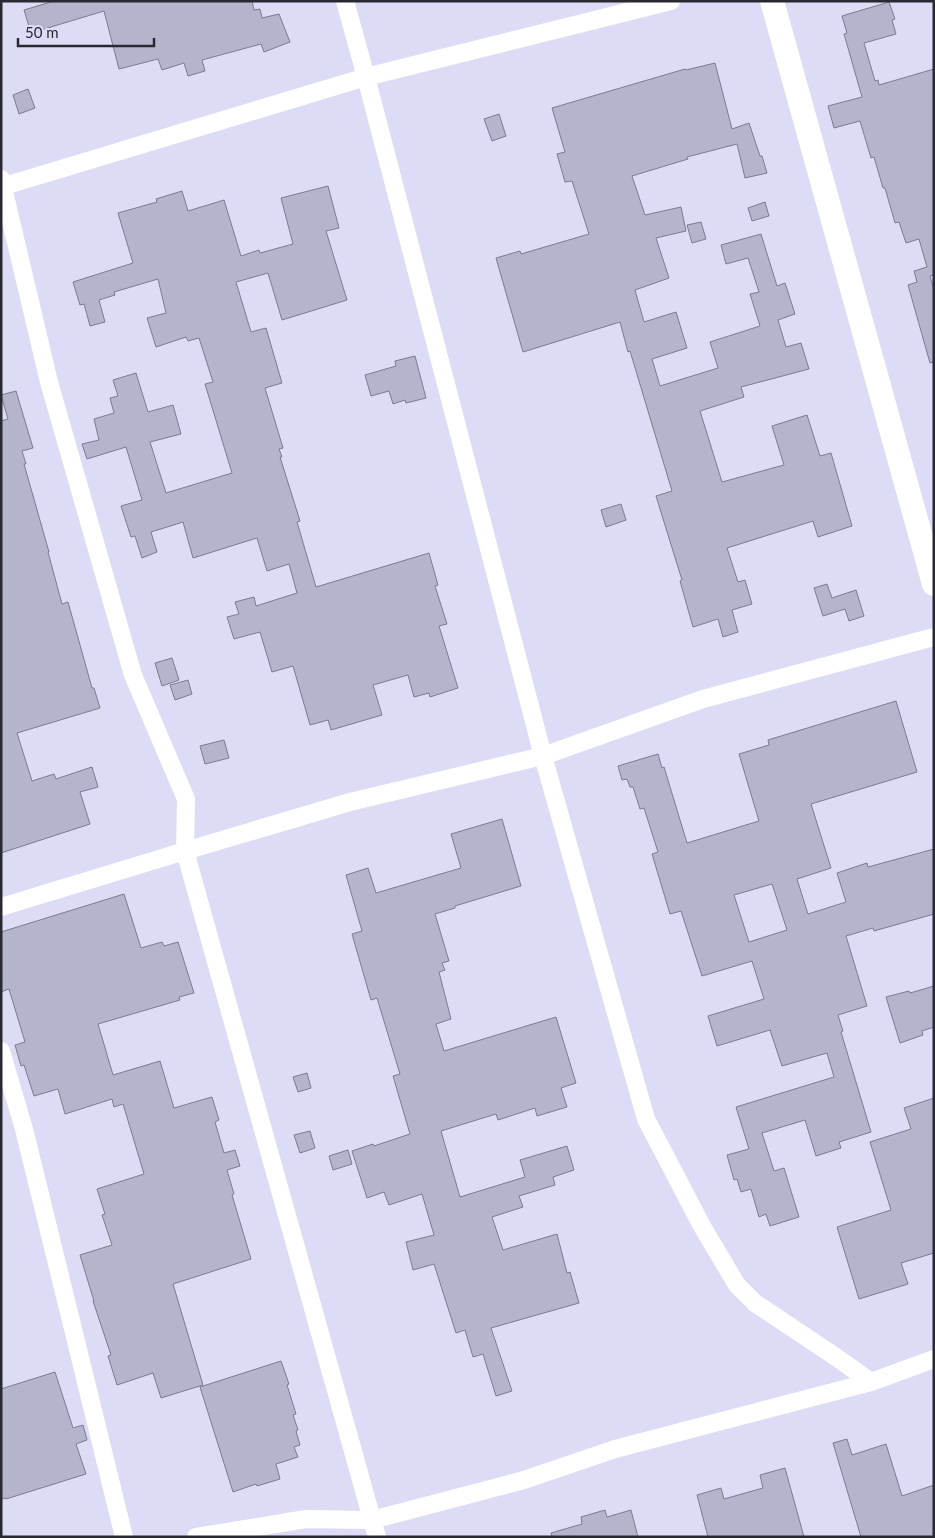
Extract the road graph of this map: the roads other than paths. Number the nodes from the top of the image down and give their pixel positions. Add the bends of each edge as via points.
1 (345, 1) edge
2 (671, 1) edge
3 (772, 1) edge
4 (366, 77) junction
5 (2, 184) edge
6 (934, 584) edge
7 (934, 637) edge
8 (543, 756) junction
9 (185, 851) junction
10 (1, 907) edge
11 (1, 1051) edge
12 (934, 1359) edge
13 (871, 1382) junction
14 (374, 1528) edge
15 (124, 1537) edge
16 (196, 1537) edge

1 - 4 street
2 - 4 street
3 - 6 street
4 - 5 street
4 - 8 street
5 - 9 street via 49,382 133,675 186,799
7 - 8 street via 703,699
8 - 9 street via 350,802
8 - 13 street via 646,1119 694,1212 737,1286 755,1304
9 - 10 street
9 - 14 street
11 - 15 street via 24,1130
12 - 13 street
13 - 14 street via 615,1449
14 - 16 street via 306,1519

